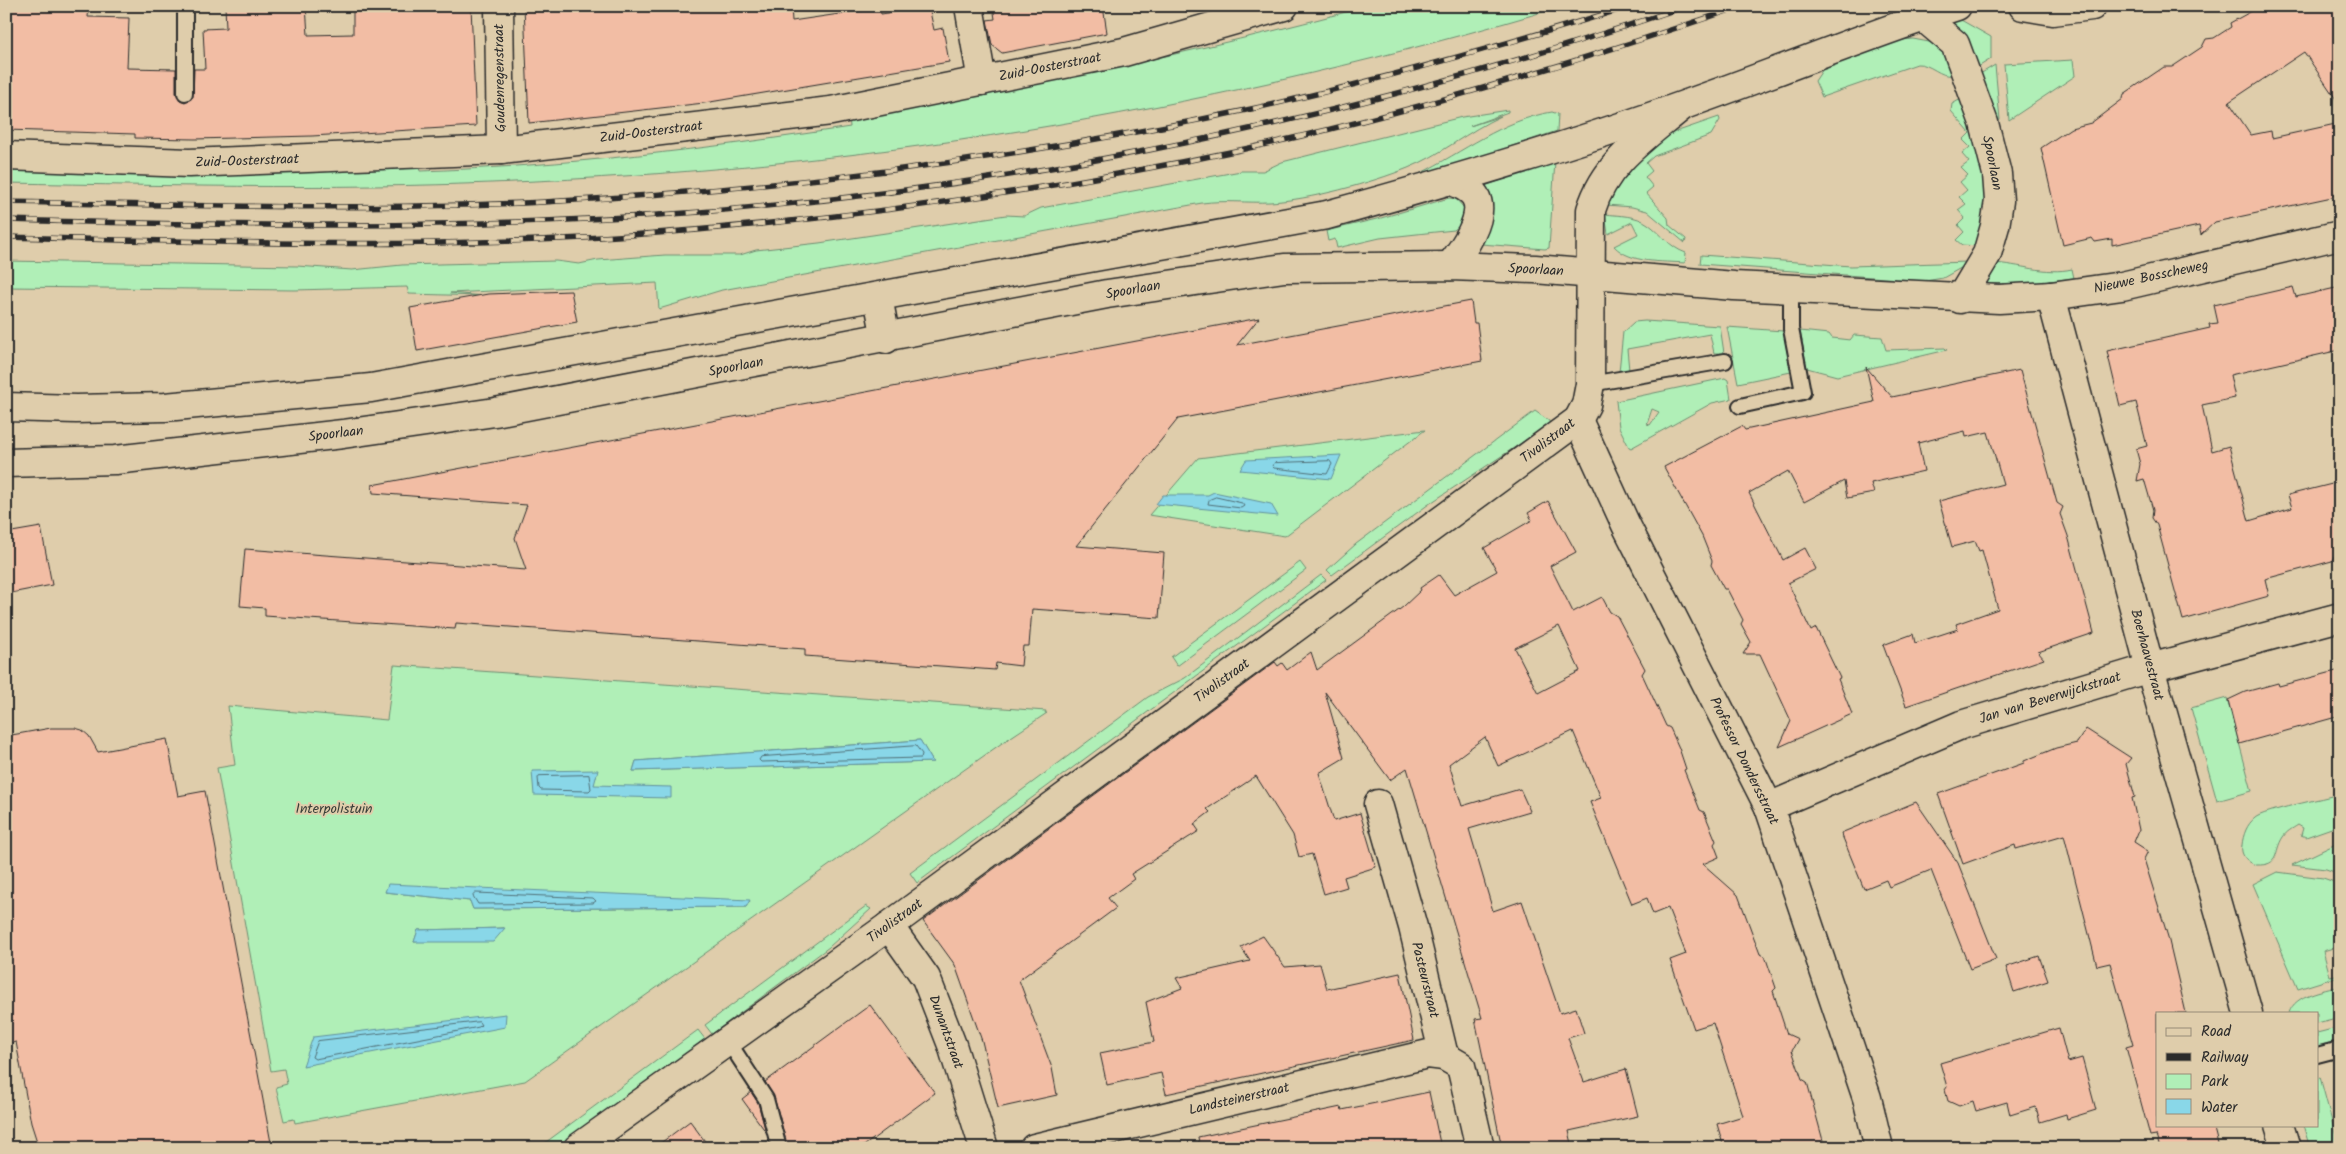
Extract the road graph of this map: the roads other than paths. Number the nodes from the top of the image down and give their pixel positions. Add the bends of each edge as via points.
1 (185, 6) edge
2 (499, 6) edge
3 (969, 6) edge
4 (1284, 6) edge
5 (1958, 6) edge
6 (2023, 6) edge
7 (2092, 6) edge
8 (1923, 18) junction
9 (982, 80) junction
10 (185, 93) dead end
11 (1683, 106) junction
12 (501, 150) junction
13 (6, 156) edge
14 (1452, 181) junction
15 (2340, 235) edge
16 (1450, 266) junction
17 (1590, 273) junction
18 (1791, 289) junction
19 (2051, 296) junction
20 (878, 297) junction
21 (1960, 299) junction
22 (886, 339) junction
23 (1725, 361) dead end
24 (1590, 384) junction
25 (1740, 406) dead end
26 (6, 407) edge
27 (1578, 420) junction
28 (6, 463) edge
29 (2340, 617) edge
30 (2150, 668) junction
31 (1378, 804) dead end
32 (1770, 807) junction
33 (889, 926) junction
34 (2248, 1012) edge
35 (728, 1041) junction
36 (2340, 1049) edge
37 (2318, 1055) edge
38 (1444, 1056) junction
39 (2279, 1126) edge
40 (606, 1140) edge
41 (578, 1148) edge
42 (779, 1148) edge
43 (984, 1148) edge
44 (1034, 1148) edge
45 (1480, 1148) edge
46 (1880, 1148) edge
47 (2286, 1148) edge

1 - 10 lane
2 - 12 street, Goudenregenstraat
3 - 9 street
4 - 9 street, Zuid-Oosterstraat via 1124,52
5 - 8 street
6 - 7 street via 2053,11
8 - 11 street
8 - 21 street, Spoorlaan via 1955,44 1984,123 1997,174 1999,201 1996,226 1987,254
9 - 12 street, Zuid-Oosterstraat via 831,111
11 - 14 street
11 - 17 street, Tivolistraat via 1631,148 1596,193 1591,210
12 - 13 street, Zuid-Oosterstraat via 189,163
14 - 16 street via 1475,196 1478,210 1467,241
14 - 20 street via 1327,215
15 - 19 street, Nieuwe Bosscheweg via 2122,286
16 - 17 street, Spoorlaan
16 - 22 street, Spoorlaan via 1339,266 1258,271 1107,294
17 - 18 street, Spoorlaan
17 - 24 street, Tivolistraat
18 - 21 street, Spoorlaan
18 - 25 lane via 1791,329 1803,392
19 - 21 street, Nieuwe Bosscheweg
19 - 30 street, Boerhaavestraat
20 - 22 street
20 - 26 street via 371,388 173,406
22 - 28 street, Spoorlaan via 495,412 343,434 115,460
23 - 24 lane
24 - 27 street, Tivolistraat via 1586,405
27 - 32 street, Professor Dondersstraat via 1626,525
27 - 33 street, Tivolistraat
29 - 30 street, Jan van Beverwijckstraat
30 - 32 street, Jan van Beverwijckstraat via 1961,725
30 - 34 street, Boerhaavestraat
31 - 38 street, Pasteurstraat via 1413,927
32 - 46 street, Professor Dondersstraat via 1864,1089
33 - 35 street, Tivolistraat
33 - 43 street, Dunantstraat via 926,978 952,1045
35 - 40 street, Tivolistraat
35 - 42 lane via 766,1099
36 - 37 lane
38 - 44 street, Landsteinerstraat via 1428,1054
38 - 45 street via 1461,1066
39 - 47 street
40 - 41 street, Tivolistraat

